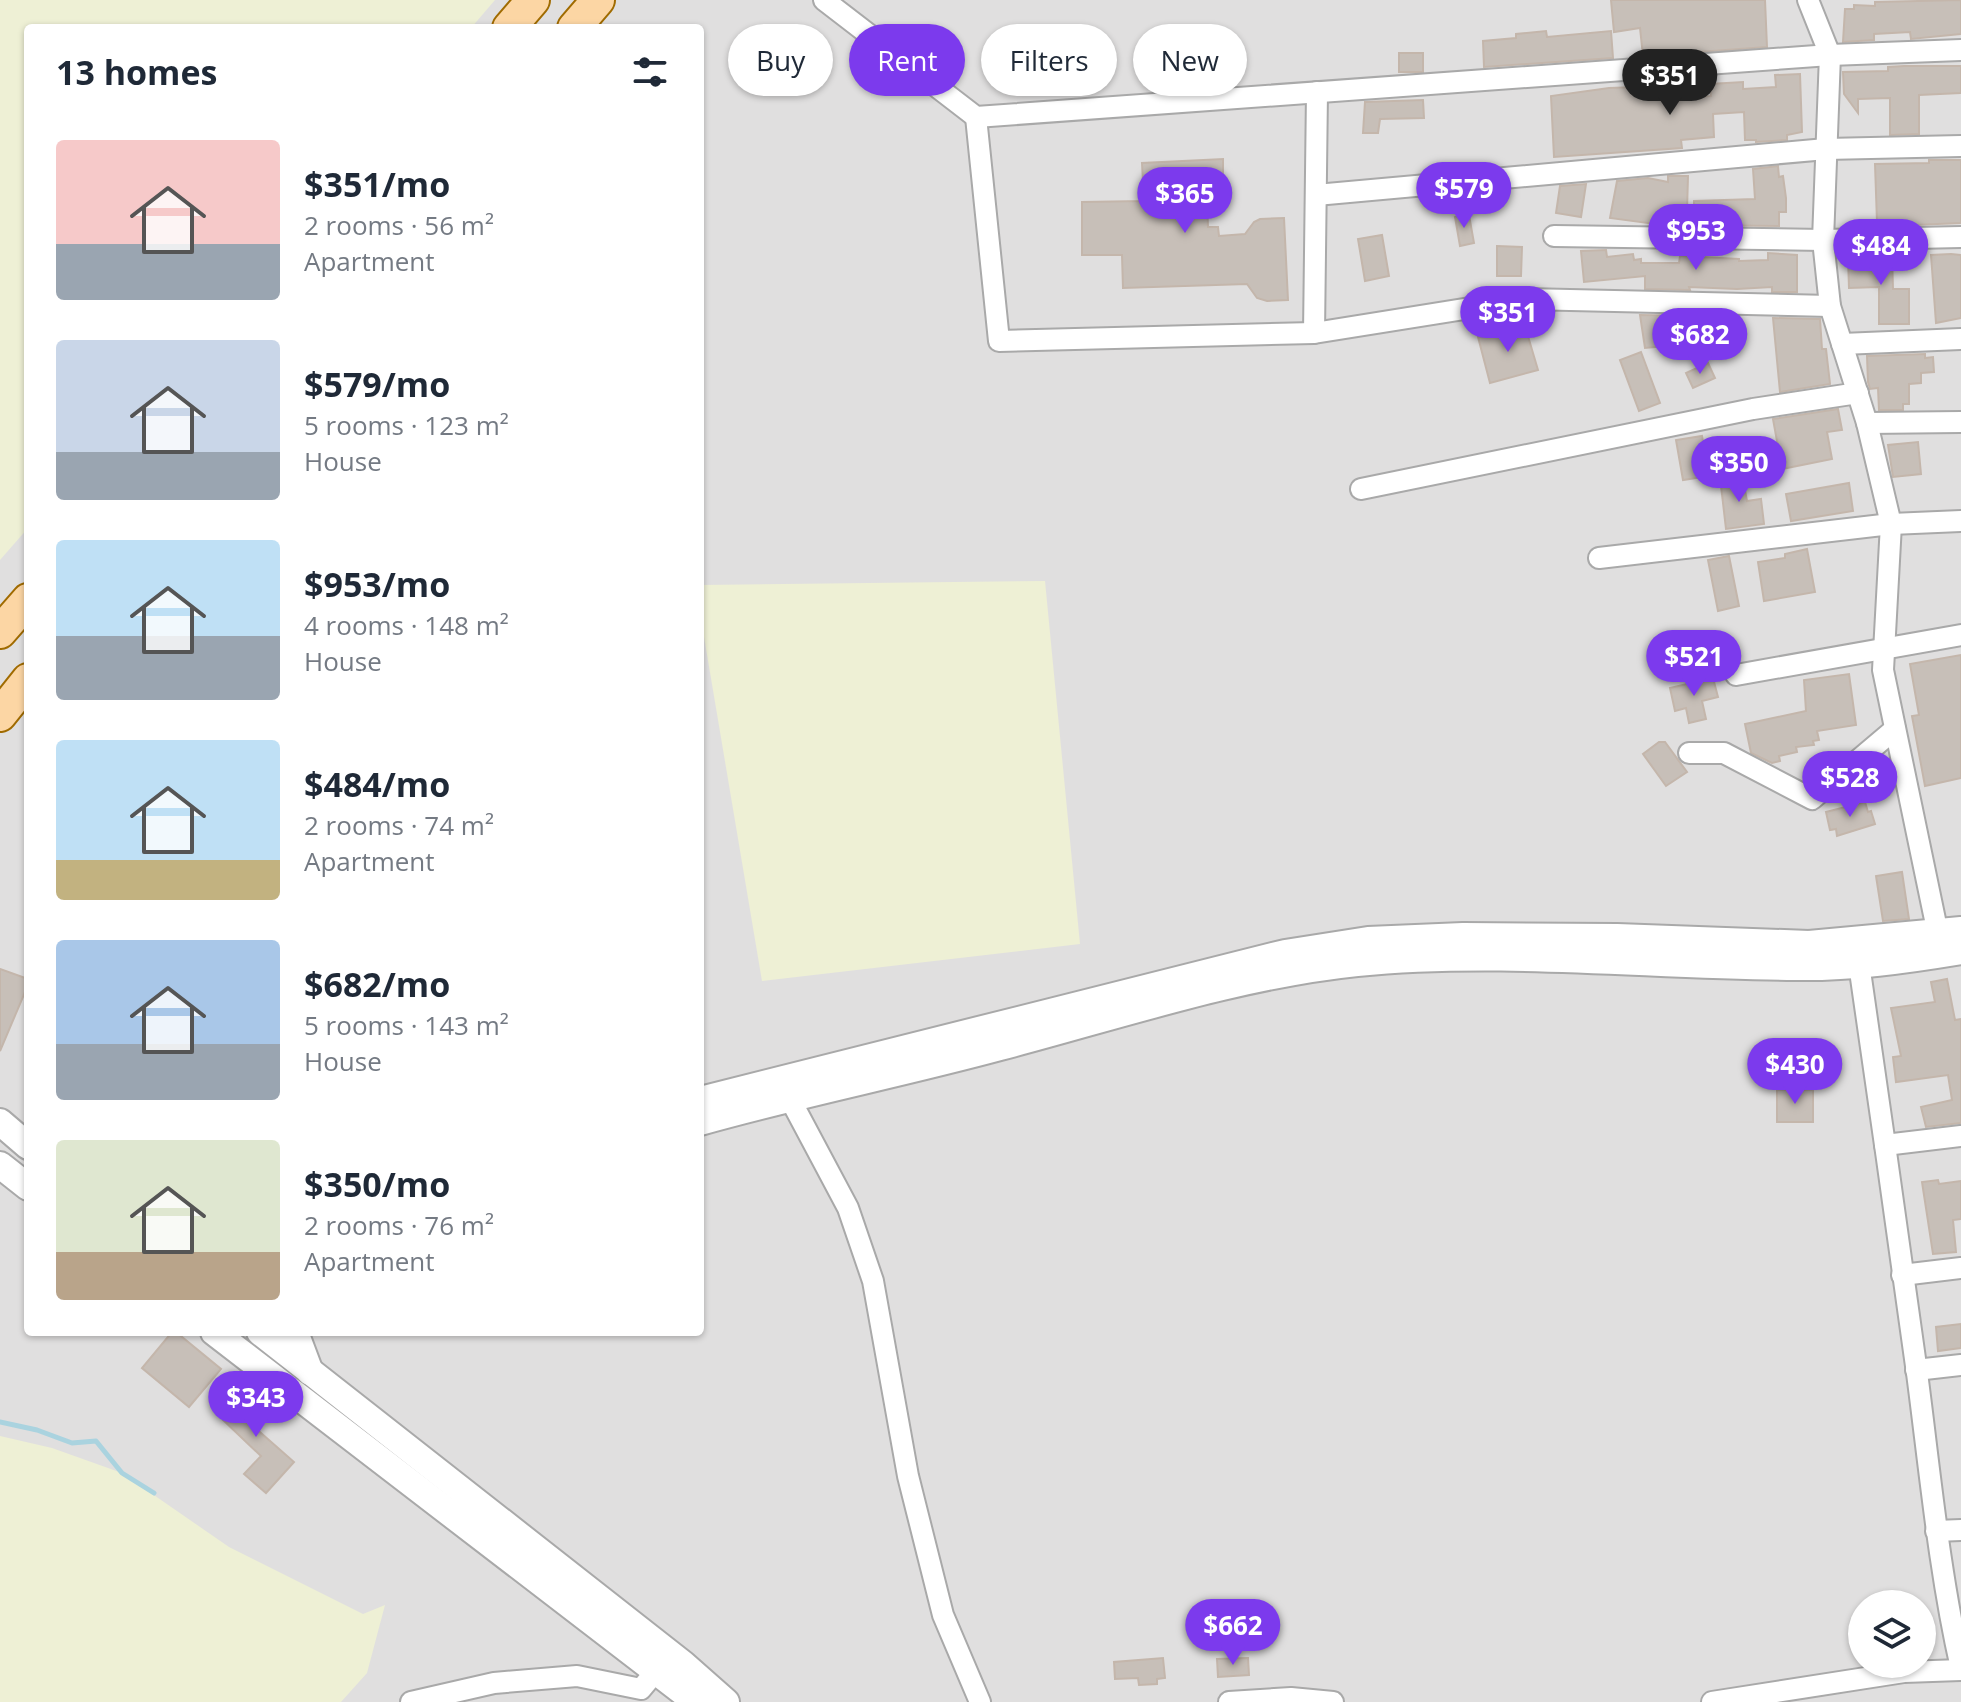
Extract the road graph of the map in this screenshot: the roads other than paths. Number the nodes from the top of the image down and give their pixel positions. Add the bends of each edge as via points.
1 (533, 0) edge
2 (598, 0) edge
3 (824, 0) edge
4 (1808, 0) edge
5 (512, 24) edge
6 (577, 24) edge
7 (1961, 50) edge
8 (1830, 55) junction
9 (1317, 92) junction
10 (976, 117) junction
11 (1961, 146) edge
12 (1826, 149) junction
13 (1316, 195) junction
14 (1554, 236) dead end
15 (1961, 237) edge
16 (1823, 240) junction
17 (1830, 306) junction
18 (1314, 333) junction
19 (1961, 339) edge
20 (1842, 344) junction
21 (1858, 393) junction
22 (1961, 422) edge
23 (1867, 423) junction
24 (1361, 489) dead end
25 (1961, 521) edge
26 (1891, 524) junction
27 (1599, 558) dead end
28 (24, 605) edge
29 (0, 632) edge
30 (1961, 635) edge
31 (1884, 649) junction
32 (1736, 675) dead end
33 (24, 685) edge
34 (0, 715) edge
35 (1895, 729) junction
36 (1689, 753) dead end
37 (1950, 932) edge
38 (1961, 951) edge
39 (1859, 964) junction
40 (1118, 1005) junction
41 (789, 1097) junction
42 (704, 1099) edge
43 (704, 1121) edge
44 (0, 1122) edge
45 (1961, 1136) edge
46 (24, 1143) edge
47 (1885, 1145) junction
48 (0, 1165) edge
49 (24, 1184) edge
50 (1961, 1268) edge
51 (1902, 1275) junction
52 (220, 1336) edge
53 (265, 1336) edge
54 (296, 1336) edge
55 (1961, 1365) edge
56 (1916, 1370) junction
57 (310, 1372) junction
58 (476, 1518) junction
59 (1961, 1530) edge
60 (1936, 1531) junction
61 (1961, 1669) edge
62 (656, 1671) junction
63 (1836, 1692) edge
64 (411, 1702) edge
65 (696, 1702) edge
66 (726, 1702) edge
67 (980, 1702) edge
68 (1229, 1702) edge
69 (1333, 1702) edge
70 (1712, 1702) edge

1 - 5 main road
2 - 6 main road
3 - 10 street
4 - 8 street
7 - 8 street
8 - 9 street
8 - 12 street
9 - 10 street
9 - 13 street
10 - 18 street via 999,341
11 - 12 street
12 - 13 street
12 - 16 street
13 - 18 street
14 - 16 street
15 - 16 street
16 - 17 street
17 - 18 street via 1526,299
17 - 20 street
19 - 20 street
20 - 21 street
21 - 23 street
21 - 24 street via 1753,409
22 - 23 street
23 - 26 street
25 - 26 street
26 - 27 street
26 - 31 street
28 - 29 main road
30 - 31 street
31 - 32 street
31 - 35 street
33 - 34 main road
35 - 36 street via 1812,799 1724,753
35 - 37 street
37 - 40 street via 1809,944 1617,937 1368,940 1285,953
38 - 39 street
39 - 40 street via 1511,959 1357,963
39 - 47 street
40 - 41 street via 997,1048
40 - 42 street via 1004,1026
41 - 43 street
41 - 67 street via 848,1208 873,1281 908,1476 943,1615
44 - 46 street
45 - 47 street
47 - 51 street
48 - 49 street
50 - 51 street
51 - 56 street
52 - 58 street
53 - 57 street
54 - 57 street
55 - 56 street
56 - 60 street
57 - 58 street
58 - 62 street
58 - 66 street via 549,1561
59 - 60 street
60 - 61 street
61 - 63 street via 1904,1672
62 - 64 street via 641,1689 577,1676 494,1683
62 - 65 street
63 - 70 street
68 - 69 street

